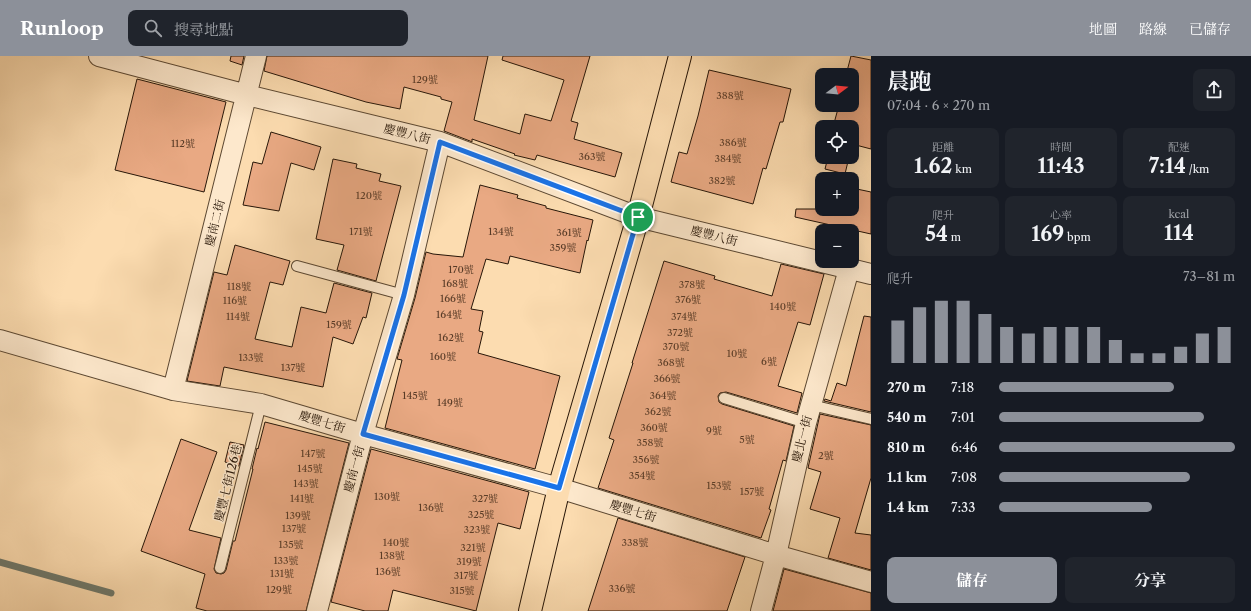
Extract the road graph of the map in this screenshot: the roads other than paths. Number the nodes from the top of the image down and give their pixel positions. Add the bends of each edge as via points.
1 (99, 56) edge
2 (256, 56) edge
3 (680, 56) edge
4 (247, 95) junction
5 (440, 142) junction
6 (638, 217) junction
7 (297, 266) dead end
8 (849, 269) junction
9 (871, 274) edge
10 (404, 295) junction
11 (0, 340) edge
12 (173, 390) junction
13 (724, 398) dead end
14 (261, 404) junction
15 (808, 414) junction
16 (871, 419) edge
17 (363, 434) junction
18 (559, 488) junction
19 (776, 555) junction
20 (220, 568) dead end
21 (871, 582) edge
22 (317, 611) edge
23 (530, 611) edge
24 (761, 611) edge

1 - 4 street, 慶豐八街
2 - 4 street, 慶南二街
3 - 6 main road
4 - 5 street, 慶豐八街
4 - 12 street, 慶南二街
5 - 6 street, 慶豐八街
5 - 10 street, 慶南一街
6 - 8 street, 慶豐八街
6 - 18 main road
7 - 10 lane
8 - 9 street, 慶豐八街
8 - 15 street, 慶北一街
10 - 17 street, 慶南一街
11 - 12 street, 慶豐七街
12 - 14 street, 慶豐七街
13 - 15 lane
14 - 17 street, 慶豐七街
14 - 20 lane, 慶豐七街126巷
15 - 16 lane
15 - 19 street, 慶北一街
17 - 18 street, 慶豐七街
17 - 22 street, 慶南一街
18 - 19 street, 慶豐七街
18 - 23 main road
19 - 21 street, 慶豐七街
19 - 24 street, 慶北一街

